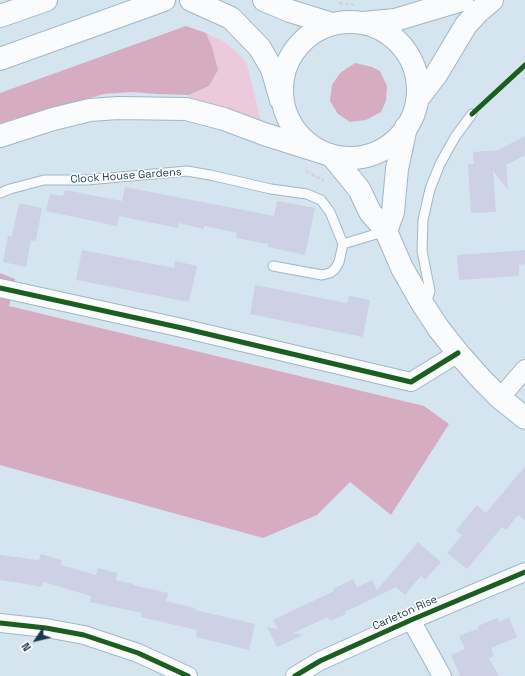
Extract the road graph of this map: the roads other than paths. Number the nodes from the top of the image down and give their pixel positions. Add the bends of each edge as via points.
1 (46, 0) edge
2 (191, 0) edge
3 (264, 0) edge
4 (462, 0) edge
5 (492, 0) edge
6 (154, 4) edge
7 (357, 14) junction
8 (0, 16) edge
9 (332, 24) junction
10 (0, 59) edge
11 (419, 97) junction
12 (282, 100) junction
13 (472, 114) dead end
14 (406, 127) junction
15 (0, 136) edge
16 (327, 155) junction
17 (0, 193) edge
18 (386, 231) junction
19 (343, 244) junction
20 (273, 266) dead end
21 (0, 288) edge
22 (422, 303) junction
23 (458, 353) junction
24 (525, 369) edge
25 (500, 398) junction
26 (525, 418) edge
27 (525, 572) edge
28 (411, 620) junction
29 (0, 623) edge
30 (188, 676) edge
31 (295, 676) edge
32 (442, 676) edge

1 - 8 main road
2 - 12 main road via 231,18 260,48 272,69
3 - 9 main road
4 - 7 main road via 395,20
5 - 11 main road via 466,25 436,75
6 - 10 main road
7 - 9 main road via 346,22
7 - 11 main road via 395,39 408,53 418,71
9 - 12 main road via 314,32 298,45 287,61 282,80
11 - 14 main road
12 - 16 main road via 285,114 299,137 309,146
13 - 22 lane via 451,144 430,189 423,220 422,251 430,291
14 - 16 main road via 396,140 382,150 366,156 350,158
14 - 18 main road via 397,169 393,212
15 - 16 main road via 90,110 186,109 224,119
16 - 18 main road via 359,189 370,212
17 - 19 lane, Clock House Gardens via 44,180 86,180 187,171 307,194 321,200 330,212
18 - 19 lane
18 - 22 main road via 402,268
19 - 20 lane via 339,262 330,273 322,275
21 - 23 street via 412,382
22 - 23 main road
23 - 25 main road
24 - 25 street
25 - 26 main road
27 - 28 street, Carleton Rise
28 - 31 street, Carleton Rise via 320,661
28 - 32 street
29 - 30 street via 84,635 138,653

